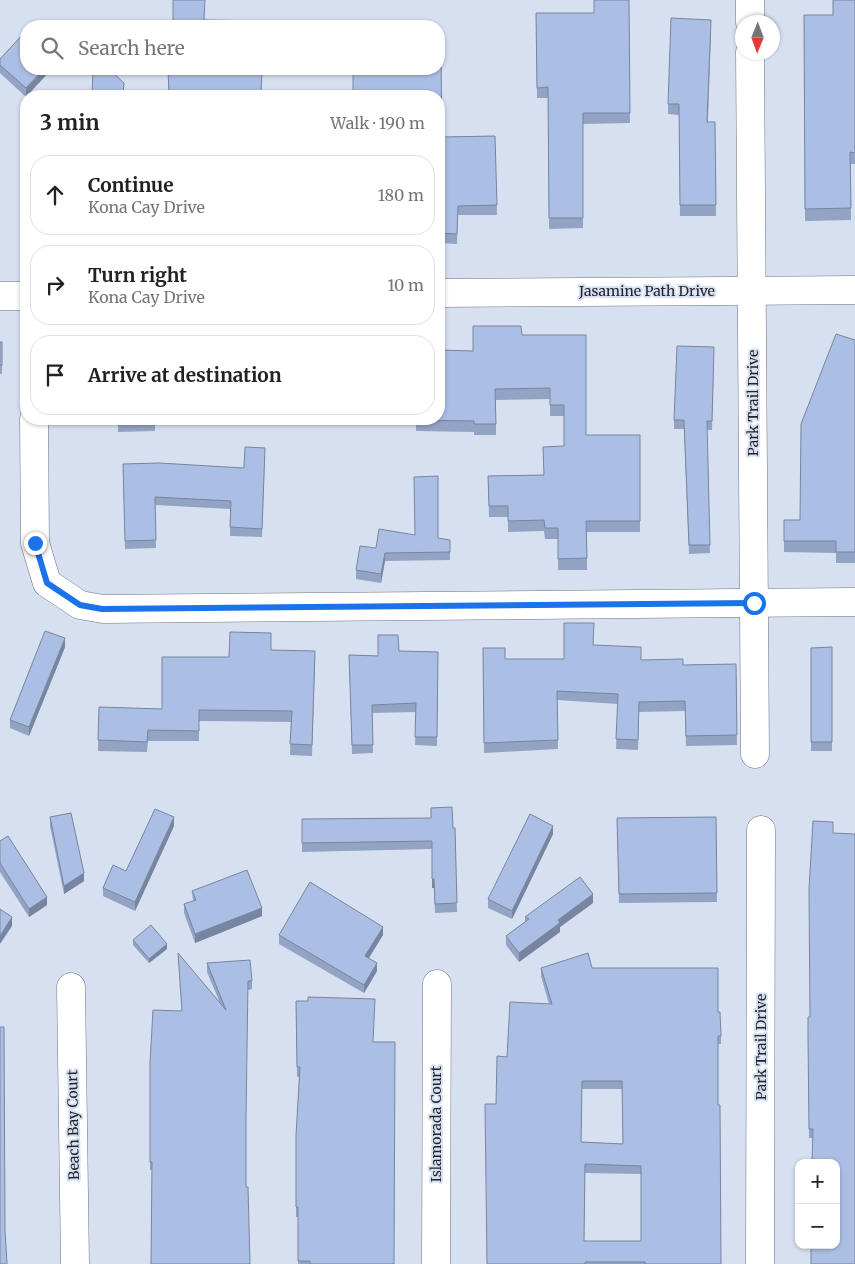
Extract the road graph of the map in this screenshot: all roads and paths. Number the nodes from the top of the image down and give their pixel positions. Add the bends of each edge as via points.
1 (750, 0) edge
2 (750, 15) edge
3 (750, 60) edge
4 (752, 290) junction
5 (855, 290) edge
6 (445, 293) edge
7 (0, 296) edge
8 (20, 296) edge
9 (34, 425) edge
10 (855, 602) edge
11 (754, 603) junction
12 (755, 754) dead end
13 (761, 830) dead end
14 (437, 984) dead end
15 (71, 987) dead end
16 (75, 1264) edge
17 (436, 1264) edge
18 (760, 1264) edge

1 - 2 street
3 - 4 street, Park Trail Drive
4 - 5 street, Jasamine Path Drive
4 - 6 street, Jasamine Path Drive
4 - 11 street, Park Trail Drive
7 - 8 street
9 - 11 street via 35,543 47,583 80,605 102,609
10 - 11 street
11 - 12 street, Park Trail Drive
13 - 18 street, Park Trail Drive
14 - 17 street, Islamorada Court
15 - 16 street, Beach Bay Court

